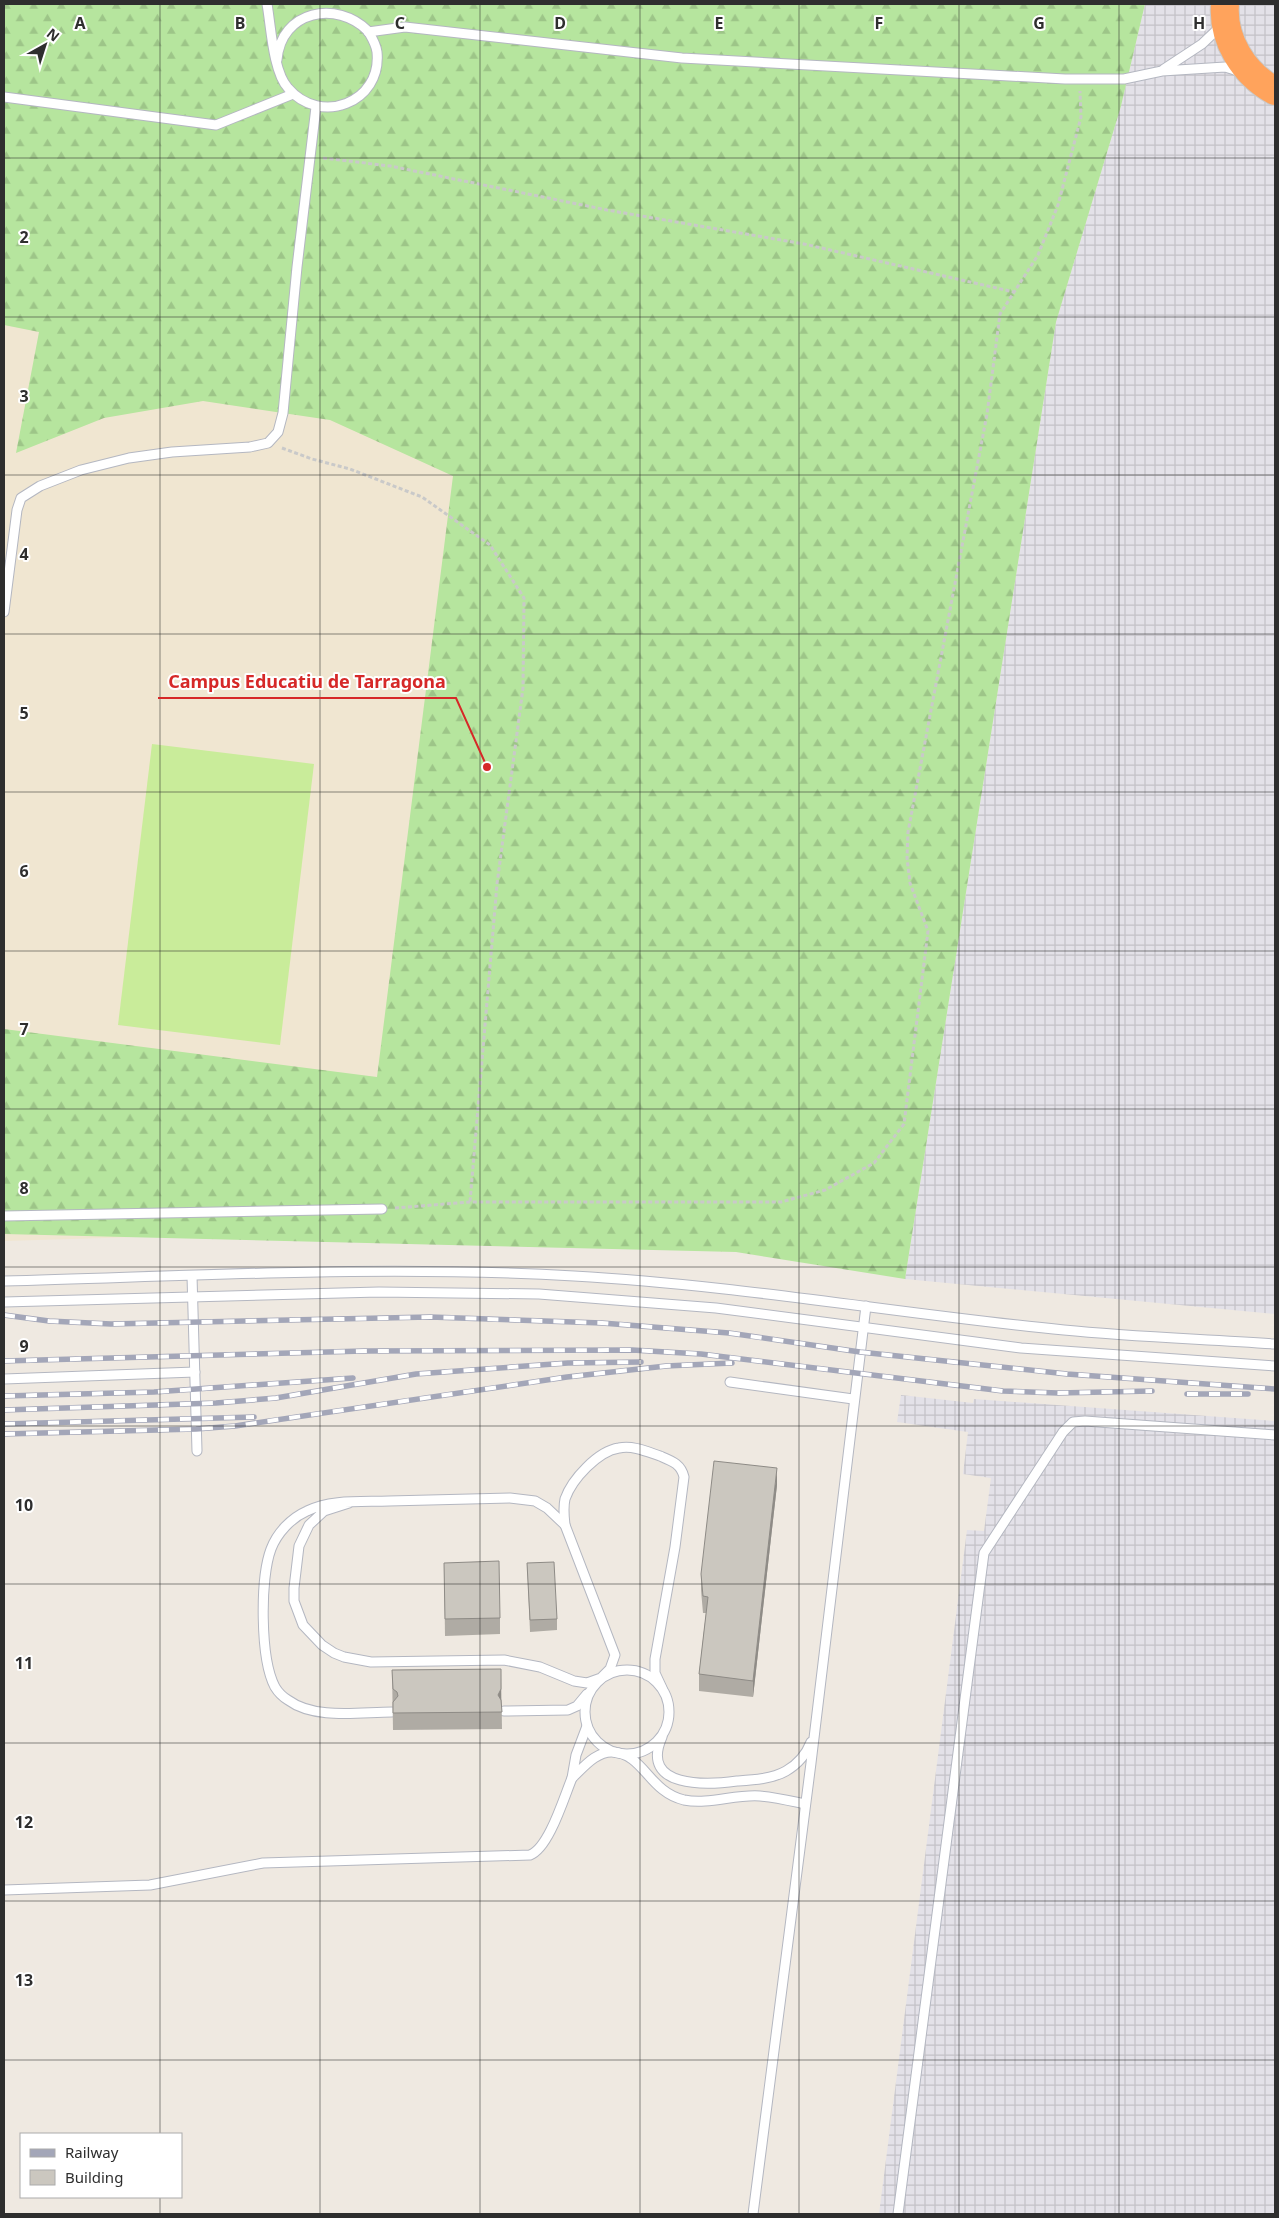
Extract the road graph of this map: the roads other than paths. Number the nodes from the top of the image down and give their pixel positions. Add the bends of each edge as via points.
1 (266, 4) edge
2 (1225, 13) edge
3 (368, 32) junction
4 (277, 60) junction
5 (1162, 70) junction
6 (1252, 74) junction
7 (1275, 91) edge
8 (293, 94) junction
9 (4, 97) edge
10 (316, 107) junction
11 (4, 612) edge
12 (382, 1209) road end
13 (4, 1216) edge
14 (192, 1276) junction
15 (4, 1281) edge
16 (193, 1297) junction
17 (4, 1302) edge
18 (866, 1306) junction
19 (863, 1327) junction
20 (1275, 1344) edge
21 (1275, 1366) edge
22 (195, 1372) junction
23 (4, 1379) edge
24 (730, 1382) dead end
25 (854, 1399) junction
26 (1275, 1435) edge
27 (197, 1451) dead end
28 (349, 1503) junction
29 (565, 1525) junction
30 (601, 1678) junction
31 (592, 1688) junction
32 (662, 1688) junction
33 (504, 1711) edge
34 (392, 1712) edge
35 (588, 1726) junction
36 (665, 1730) junction
37 (815, 1730) junction
38 (616, 1752) junction
39 (572, 1778) junction
40 (806, 1804) junction
41 (4, 1890) edge
42 (753, 2214) edge
43 (898, 2214) edge

1 - 4 lane
2 - 5 lane via 1202,44
2 - 6 highway via 1235,50
3 - 4 lane via 354,16 342,10 321,8 307,12 290,25 280,39
3 - 5 lane via 405,27 682,58 1079,79 1124,79
3 - 10 lane via 373,39 377,61 368,88 346,105
4 - 8 lane via 280,75
5 - 6 lane via 1225,67
6 - 7 highway
8 - 9 lane via 216,125
8 - 10 lane
10 - 11 lane via 283,413 278,432 268,443 129,458 81,470 40,486 22,498 17,510
12 - 13 lane
14 - 15 lane
14 - 16 lane
14 - 18 lane via 503,1272 655,1281
16 - 17 lane
16 - 19 lane via 379,1292 538,1294 716,1308
16 - 22 lane
18 - 19 lane
18 - 20 lane via 1066,1330
19 - 21 lane via 1021,1348
19 - 25 lane
22 - 23 lane
22 - 27 lane
24 - 25 lane
25 - 37 lane
26 - 43 lane via 1073,1422 1063,1432 984,1554
28 - 29 lane via 523,1498 547,1508
28 - 30 lane via 334,1506 316,1517 308,1525 299,1546 294,1601 303,1625 322,1645 357,1660 504,1660 540,1666 581,1683
28 - 34 lane via 306,1511 284,1528 271,1549 265,1578 263,1628 270,1674 281,1695 302,1708 330,1713
29 - 30 lane via 613,1646 614,1662
29 - 32 lane via 563,1511 569,1490 591,1465 611,1450 643,1450 674,1461 683,1471 675,1547 655,1659 655,1673
30 - 31 lane
30 - 32 lane via 625,1669 638,1671 652,1677
31 - 33 lane via 582,1702 568,1710
31 - 35 lane via 586,1707
32 - 36 lane via 669,1708
35 - 38 lane via 594,1738
35 - 39 lane via 576,1755
36 - 37 lane via 658,1757 668,1775 682,1781 712,1784 761,1779 785,1772 803,1758
36 - 38 lane via 657,1742 645,1750 630,1754
37 - 40 lane
38 - 39 lane via 598,1756
38 - 40 lane via 636,1761 662,1791 684,1800 715,1801 759,1796
39 - 41 lane via 544,1843 530,1855 263,1863 150,1885
40 - 42 lane

